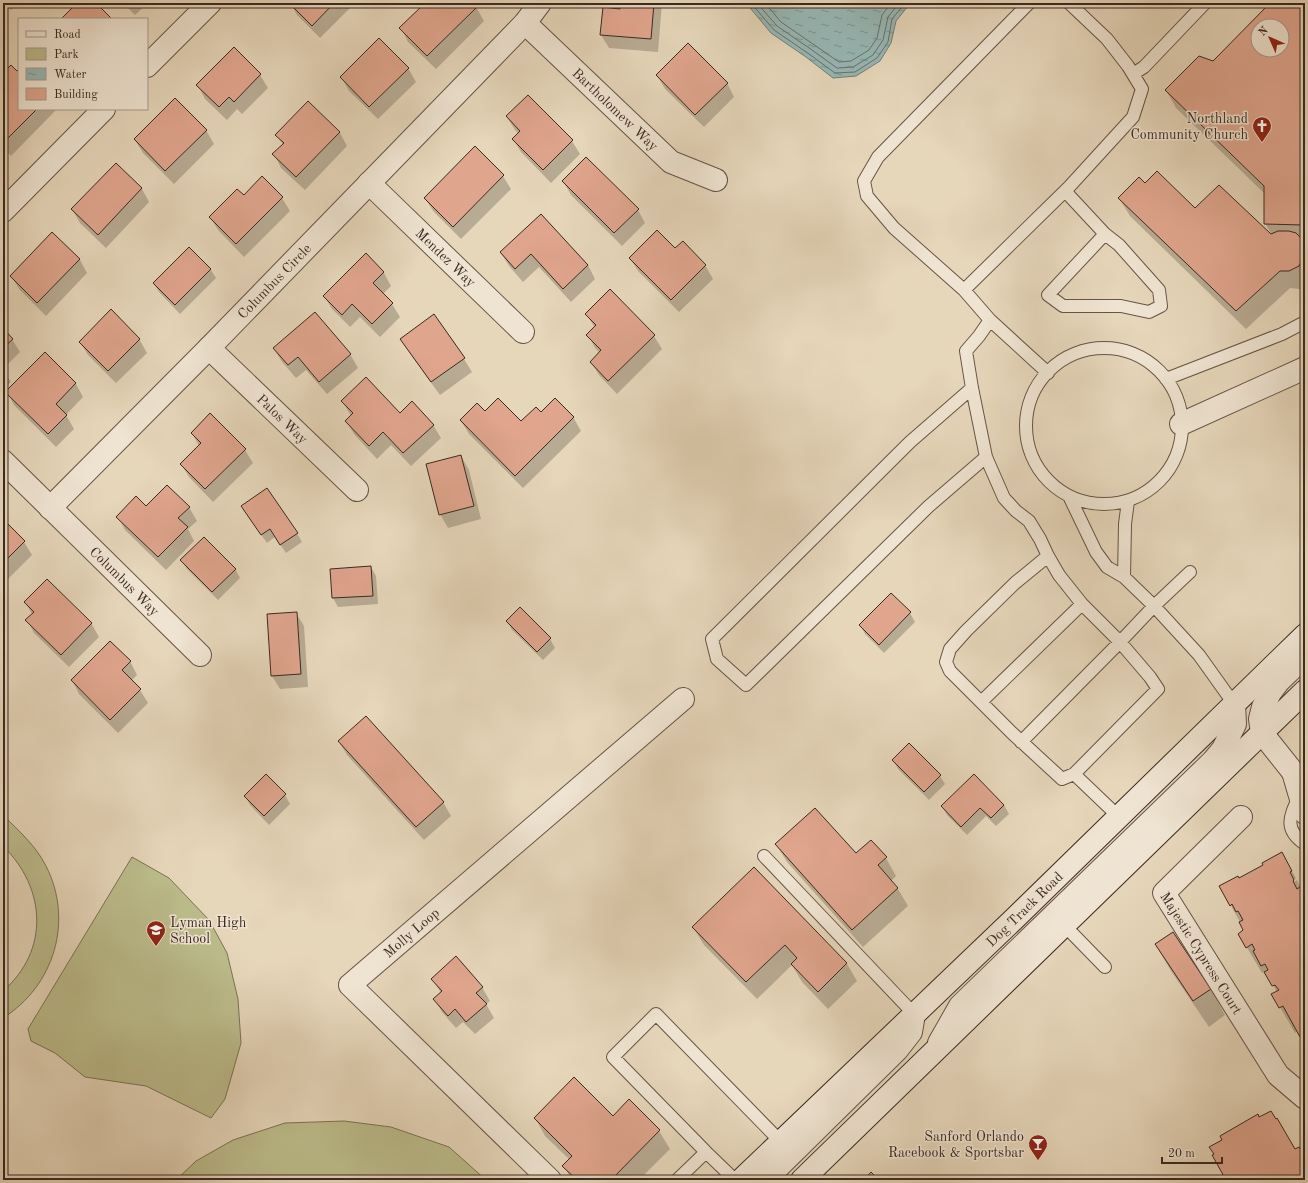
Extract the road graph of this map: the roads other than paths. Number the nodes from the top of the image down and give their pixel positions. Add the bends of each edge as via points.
1 (210, 3) edge
2 (540, 3) edge
3 (1029, 3) edge
4 (1069, 3) edge
5 (1205, 3) edge
6 (525, 23) junction
7 (148, 65) edge
8 (1133, 74) junction
9 (103, 110) edge
10 (716, 180) dead end
11 (369, 183) junction
12 (1064, 191) junction
13 (3, 211) edge
14 (1105, 234) junction
15 (964, 290) junction
16 (990, 320) junction
17 (1305, 322) edge
18 (523, 332) dead end
19 (209, 348) junction
20 (1305, 368) edge
21 (1048, 373) junction
22 (1166, 379) junction
23 (972, 388) junction
24 (1181, 424) junction
25 (986, 457) junction
26 (3, 461) edge
27 (357, 490) dead end
28 (1070, 498) junction
29 (1128, 501) junction
30 (50, 508) junction
31 (1048, 556) junction
32 (1190, 572) dead end
33 (1124, 577) junction
34 (1082, 604) junction
35 (1154, 606) junction
36 (1305, 635) edge
37 (1120, 642) junction
38 (200, 655) dead end
39 (1305, 656) edge
40 (1305, 691) edge
41 (683, 699) dead end
42 (981, 702) junction
43 (1234, 704) junction
44 (1262, 733) junction
45 (1021, 742) junction
46 (1074, 774) junction
47 (1301, 790) edge
48 (1118, 816) junction
49 (1241, 817) dead end
50 (1305, 844) edge
51 (764, 856) dead end
52 (1064, 925) junction
53 (1105, 967) dead end
54 (914, 1014) junction
55 (934, 1051) junction
56 (1305, 1097) edge
57 (780, 1142) junction
58 (706, 1152) junction
59 (550, 1180) edge
60 (677, 1180) edge
61 (735, 1180) edge
62 (741, 1180) edge
63 (765, 1180) edge
64 (802, 1180) edge

1 - 7 street
2 - 6 street, Columbus Circle
3 - 15 lane via 878,157 864,181 867,196 894,228
4 - 8 lane via 1107,39
5 - 8 lane via 1144,67
6 - 10 street, Bartholomew Way via 671,162
6 - 11 street, Columbus Circle
8 - 12 lane via 1142,89 1133,118
9 - 13 street
11 - 18 street, Mendez Way
11 - 19 street, Columbus Circle
12 - 14 lane
12 - 15 lane
14 - 14 lane via 1119,245 1159,290 1162,306 1149,312 1121,306 1063,306 1048,295
15 - 16 lane
16 - 21 lane
16 - 23 lane via 966,351
17 - 22 lane
19 - 27 street, Palos Way
19 - 30 street, Columbus Circle
20 - 24 street
21 - 22 lane via 1057,363 1082,350 1108,347 1135,353 1158,368
21 - 28 lane via 1038,382 1027,407 1025,434 1033,460 1048,482
22 - 24 lane via 1174,390 1182,416
23 - 25 lane
23 - 25 lane via 910,442 712,639 717,659 746,685 929,506
24 - 29 lane via 1181,443 1170,468 1152,488
25 - 31 lane via 1004,498 1029,521
26 - 30 street
28 - 29 lane via 1089,504
28 - 33 lane via 1100,557 1107,567
29 - 33 lane
30 - 38 street, Columbus Way
31 - 34 lane via 1059,575
31 - 42 lane via 1015,583 950,649 946,662 950,671
32 - 35 lane
33 - 35 lane
34 - 37 lane
34 - 42 lane
35 - 37 lane
35 - 43 lane via 1199,655
36 - 43 street, Dog Track Road
37 - 45 lane
37 - 46 lane via 1158,689
39 - 44 street via 1270,693 1260,719
40 - 44 street
41 - 59 street, Molly Loop via 350,985
42 - 45 lane
43 - 48 street, Dog Track Road
43 - 55 street via 1234,724 1223,749 1213,761 960,1006
44 - 47 street
44 - 52 street
45 - 46 lane via 1062,779
46 - 48 lane
47 - 50 lane via 1290,824 1298,839
48 - 54 street, Dog Track Road
49 - 56 street, Majestic Cypress Court via 1164,893 1278,1074
51 - 54 lane
52 - 53 lane
52 - 55 street
54 - 57 street, Dog Track Road
54 - 63 street via 911,1032 897,1050
55 - 64 street
57 - 58 lane via 656,1014 612,1057
57 - 62 street, Dog Track Road
58 - 60 lane
58 - 61 lane

